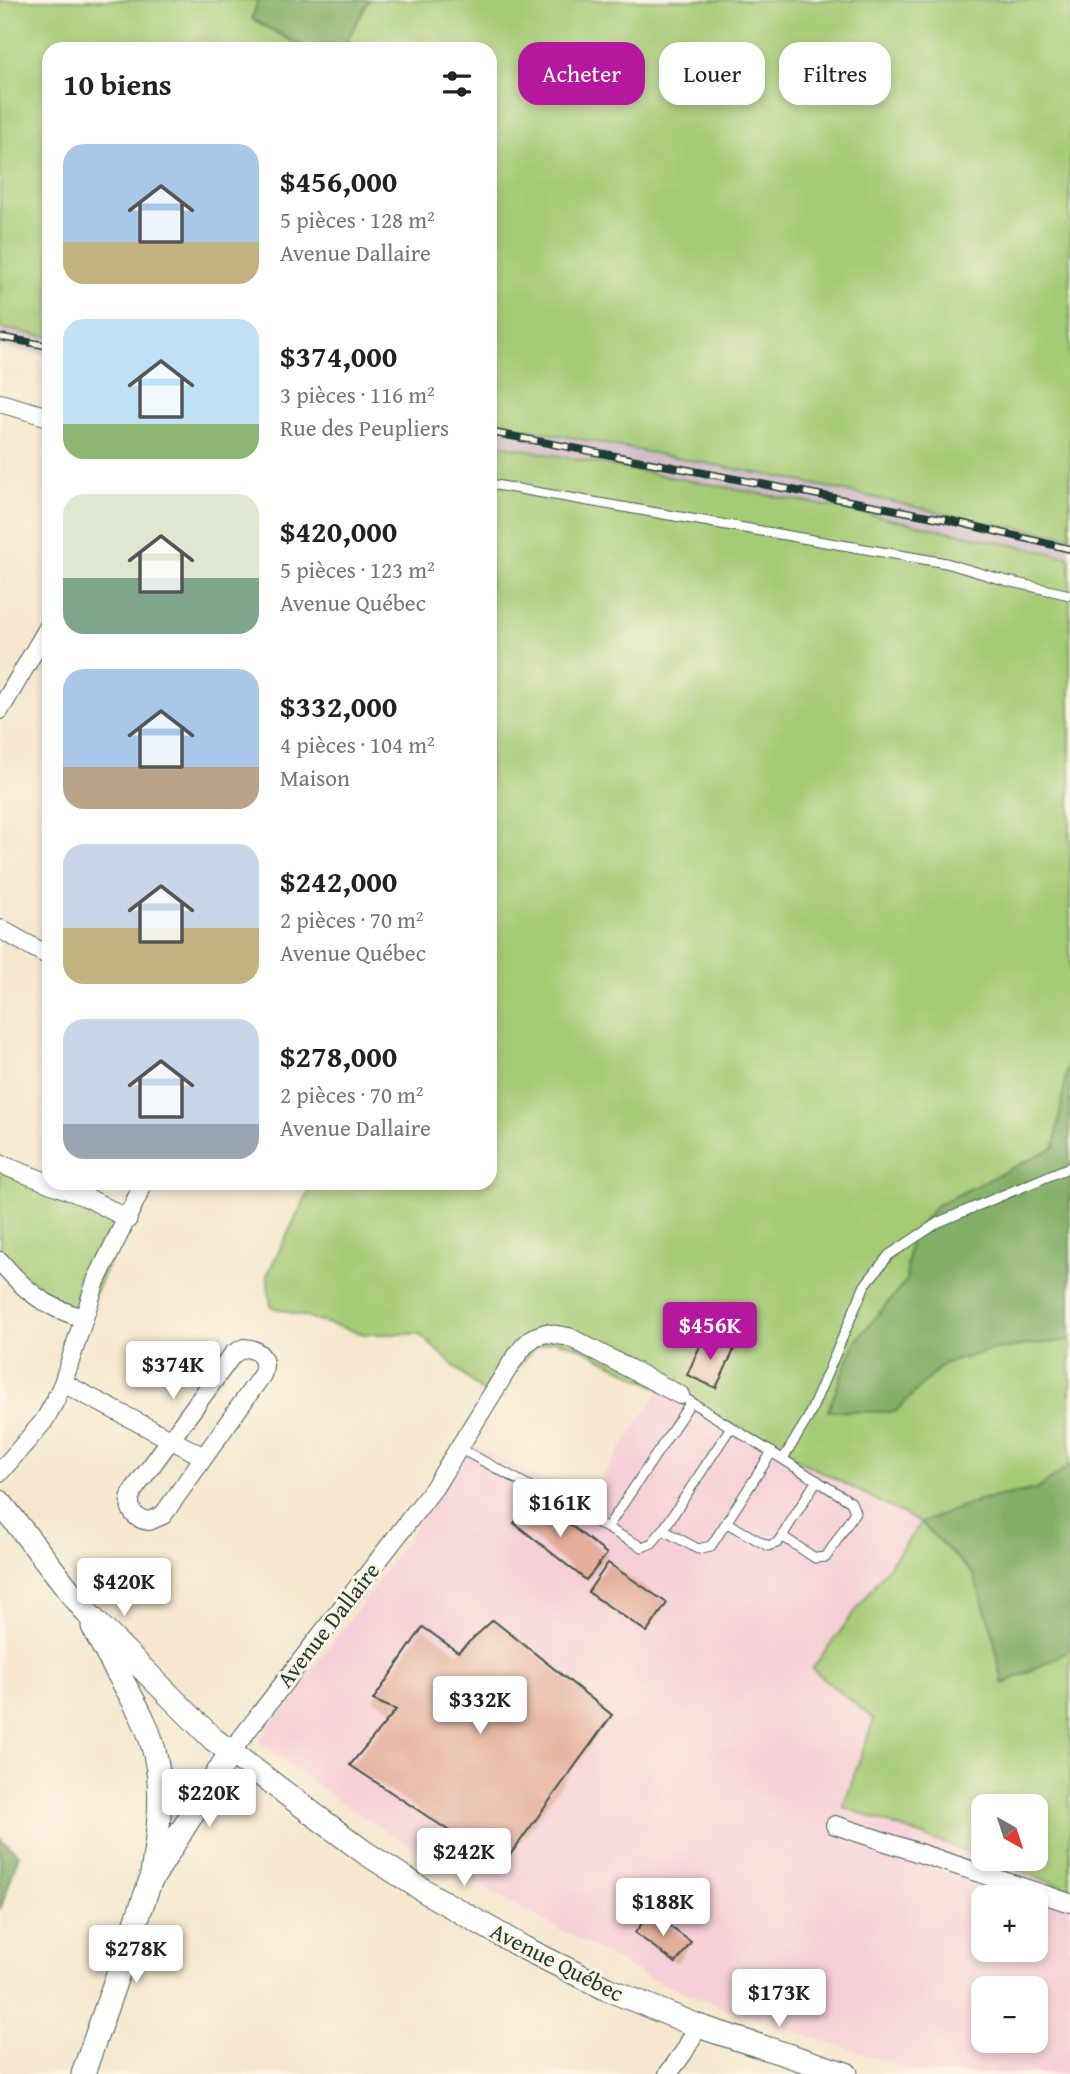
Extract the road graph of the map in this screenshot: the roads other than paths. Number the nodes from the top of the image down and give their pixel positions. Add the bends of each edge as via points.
1 (0, 403) edge
2 (42, 415) edge
3 (497, 485) edge
4 (1070, 594) edge
5 (42, 638) edge
6 (0, 710) edge
7 (0, 929) edge
8 (42, 952) edge
9 (0, 1164) edge
10 (1070, 1167) edge
11 (42, 1180) edge
12 (67, 1190) edge
13 (141, 1190) edge
14 (128, 1219) junction
15 (0, 1261) edge
16 (84, 1318) junction
17 (63, 1383) junction
18 (686, 1398) junction
19 (732, 1427) junction
20 (170, 1438) junction
21 (459, 1448) junction
22 (772, 1452) junction
23 (204, 1457) junction
24 (783, 1459) junction
25 (0, 1472) edge
26 (817, 1480) junction
27 (0, 1502) edge
28 (727, 1523) junction
29 (607, 1528) junction
30 (663, 1530) junction
31 (782, 1536) junction
32 (88, 1613) junction
33 (230, 1753) junction
34 (835, 1825) dead end
35 (150, 1882) junction
36 (1070, 1903) edge
37 (698, 2026) junction
38 (83, 2074) edge
39 (668, 2074) edge
40 (846, 2074) edge

1 - 2 street
3 - 4 lane via 946,564
5 - 6 street
7 - 8 street
9 - 11 street
10 - 24 lane via 939,1222 890,1255 864,1285 808,1418
12 - 14 street
13 - 14 street
14 - 16 street via 96,1280
15 - 16 street via 21,1287 59,1311
16 - 17 street
17 - 20 street
17 - 25 street via 44,1421
18 - 19 lane
18 - 21 street, Avenue Dallaire via 569,1337 555,1333 534,1336 512,1362
18 - 29 lane
19 - 22 lane
19 - 30 lane
20 - 23 street
20 - 23 street via 130,1497 130,1509 138,1518 149,1521 163,1515
20 - 23 street via 233,1354 244,1348 256,1351 263,1359 262,1376
21 - 29 lane
21 - 33 street, Avenue Dallaire via 434,1488
22 - 24 lane
22 - 28 lane
24 - 26 lane
26 - 31 lane
26 - 31 lane via 851,1502 855,1512 826,1557 815,1558
27 - 32 street, Avenue Québec
28 - 30 lane via 711,1546 698,1549
28 - 31 lane via 768,1546
29 - 30 lane via 642,1547
32 - 33 street, Avenue Québec
32 - 35 street via 106,1656 142,1717 156,1758 162,1796
33 - 35 street, Avenue Dallaire
33 - 37 street, Avenue Québec via 363,1852 443,1901 607,1989
34 - 36 street
35 - 38 street, Avenue Dallaire
37 - 39 street
37 - 40 street, Avenue Québec

